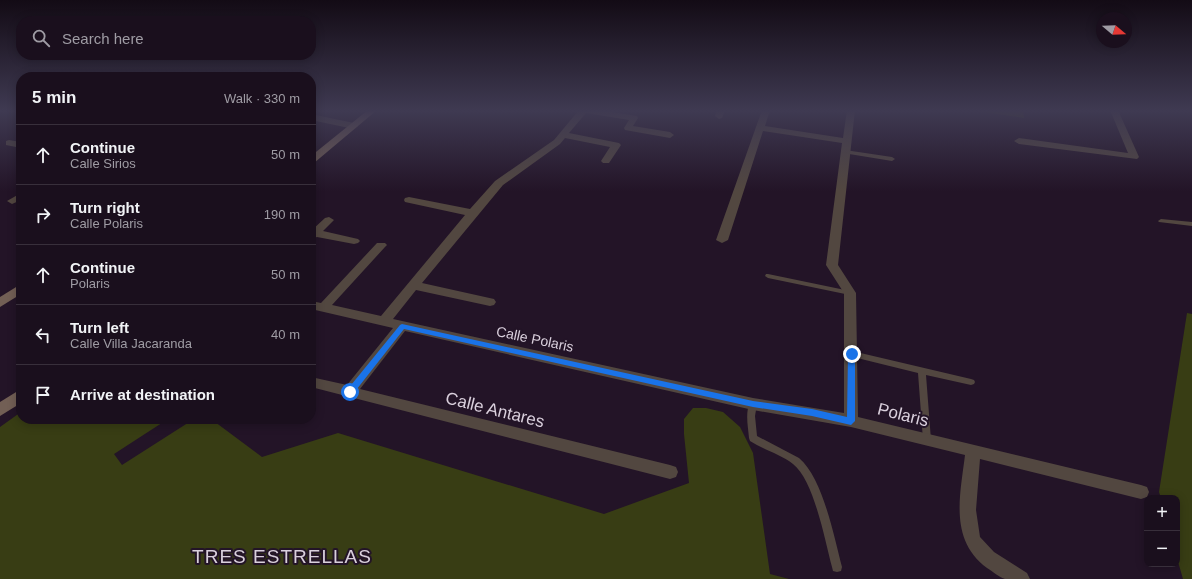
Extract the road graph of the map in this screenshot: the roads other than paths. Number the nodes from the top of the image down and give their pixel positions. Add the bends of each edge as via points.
1 (340, 137) edge
2 (562, 137) edge
3 (575, 137) edge
4 (757, 137) edge
5 (801, 137) edge
6 (847, 137) edge
7 (1125, 137) edge
8 (1019, 141) dead end
9 (9, 143) dead end
10 (16, 144) edge
11 (846, 147) junction
12 (316, 157) edge
13 (892, 159) dead end
14 (606, 161) dead end
15 (409, 200) dead end
16 (472, 214) junction
17 (329, 220) dead end
18 (1161, 221) dead end
19 (1192, 224) edge
20 (316, 232) edge
21 (316, 235) edge
22 (722, 240) dead end
23 (354, 241) dead end
24 (381, 245) dead end
25 (768, 276) dead end
26 (413, 285) junction
27 (16, 291) edge
28 (16, 292) edge
29 (850, 293) junction
30 (0, 295) edge
31 (490, 302) dead end
32 (0, 303) edge
33 (317, 306) edge
34 (383, 322) junction
35 (402, 326) junction
36 (852, 354) junction
37 (922, 370) junction
38 (971, 382) dead end
39 (316, 383) edge
40 (350, 392) junction
41 (16, 399) edge
42 (753, 404) junction
43 (0, 410) edge
44 (851, 421) junction
45 (927, 440) junction
46 (973, 451) junction
47 (670, 472) dead end
48 (1141, 492) dead end
49 (837, 567) dead end
50 (1021, 579) edge

1 - 12 main road
2 - 16 street via 499,183
3 - 14 street via 616,145
4 - 22 street
5 - 11 street
6 - 11 street
7 - 8 street via 1134,157
9 - 10 street
11 - 13 lane
11 - 29 street via 832,265
15 - 16 street
16 - 26 street
17 - 20 street
18 - 19 lane
21 - 23 street
24 - 33 street
25 - 29 lane
26 - 31 street
26 - 34 street
27 - 30 street
28 - 32 main road
29 - 36 street
33 - 34 street, Calle Polaris
34 - 35 street, Calle Polaris
35 - 40 street
35 - 42 street, Calle Polaris
36 - 37 lane
36 - 44 street
37 - 38 lane
37 - 45 lane
39 - 40 street, Calle Antares
40 - 47 street, Calle Antares
41 - 43 main road
42 - 44 street, Polaris
42 - 49 lane via 753,438 763,446 787,455 801,465 810,478
44 - 45 street, Polaris
45 - 46 street, Polaris
46 - 48 street, Polaris
46 - 50 street via 968,522 973,541 990,559

